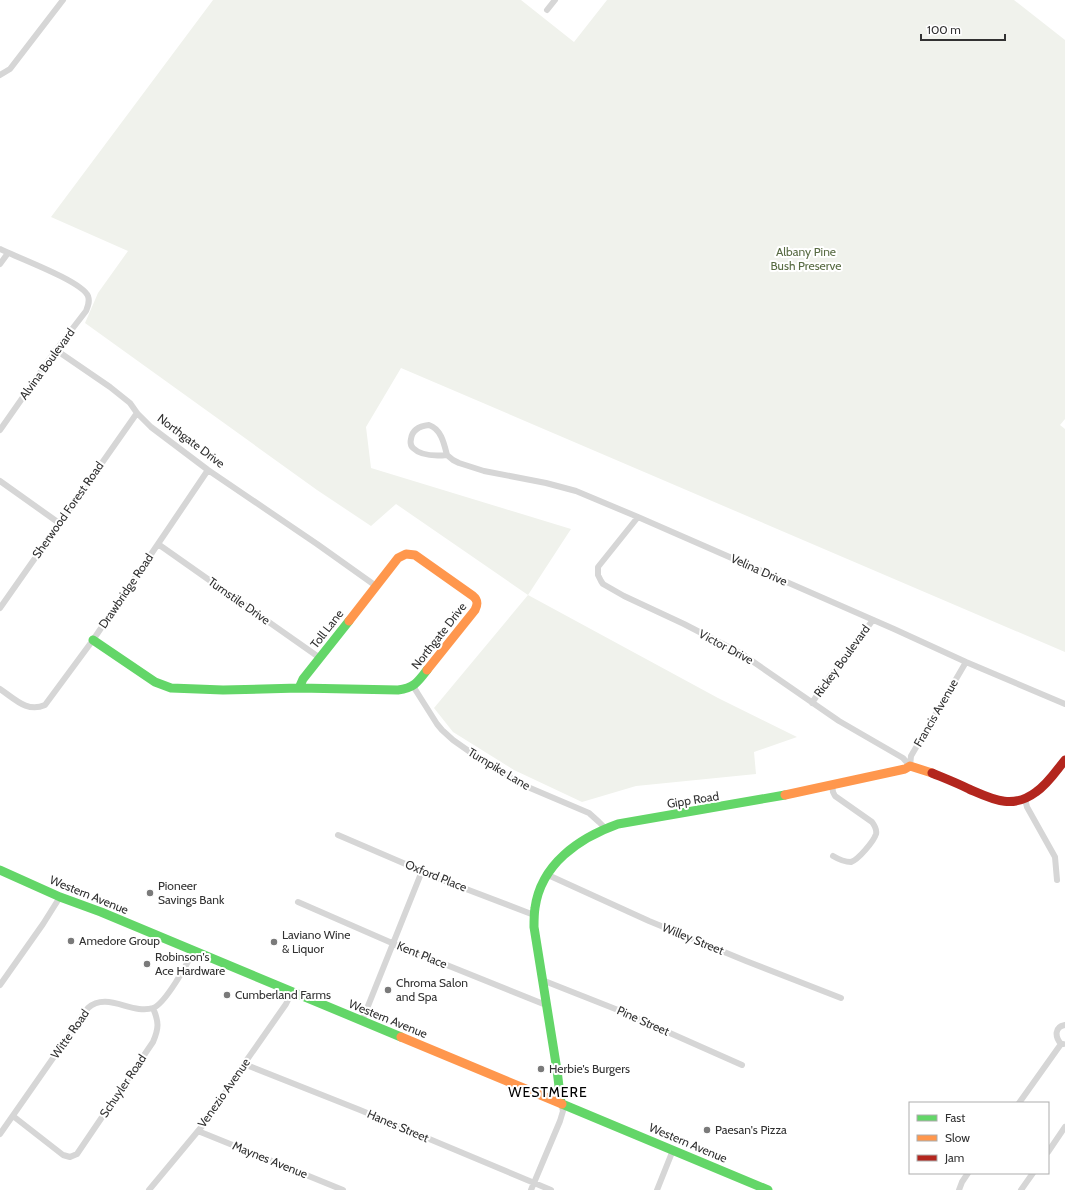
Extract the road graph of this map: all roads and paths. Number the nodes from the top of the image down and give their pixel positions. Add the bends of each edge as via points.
1 (63, 0) edge
2 (555, 0) edge
3 (547, 10) dead end
4 (0, 75) edge
5 (0, 250) edge
6 (8, 253) junction
7 (0, 264) edge
8 (56, 350) junction
9 (137, 413) junction
10 (2, 422) edge
11 (0, 430) edge
12 (447, 455) junction
13 (208, 470) junction
14 (0, 481) edge
15 (638, 516) junction
16 (59, 523) junction
17 (158, 544) junction
18 (376, 586) junction
19 (0, 608) edge
20 (873, 620) junction
21 (93, 640) junction
22 (320, 658) junction
23 (966, 662) junction
24 (413, 686) junction
25 (299, 688) junction
26 (0, 689) edge
27 (812, 703) junction
28 (1065, 704) edge
29 (1065, 760) edge
30 (910, 766) junction
31 (832, 785) junction
32 (1025, 799) junction
33 (605, 828) junction
34 (338, 835) dead end
35 (833, 856) dead end
36 (0, 870) edge
37 (422, 871) junction
38 (548, 876) junction
39 (1057, 880) dead end
40 (60, 897) junction
41 (298, 902) dead end
42 (534, 915) junction
43 (392, 943) junction
44 (193, 951) junction
45 (542, 980) junction
46 (0, 985) edge
47 (292, 992) junction
48 (841, 998) dead end
49 (546, 1005) junction
50 (153, 1008) junction
51 (362, 1021) junction
52 (1065, 1024) edge
53 (1063, 1044) edge
54 (244, 1064) junction
55 (742, 1065) dead end
56 (1020, 1102) edge
57 (561, 1103) junction
58 (13, 1116) junction
59 (1065, 1127) edge
60 (198, 1131) junction
61 (0, 1134) edge
62 (673, 1150) junction
63 (1049, 1151) edge
64 (967, 1174) edge
65 (1032, 1174) edge
66 (534, 1183) junction
67 (149, 1190) edge
68 (343, 1190) edge
69 (531, 1190) edge
70 (551, 1190) edge
71 (657, 1190) edge
72 (768, 1190) edge
73 (959, 1190) edge
74 (1021, 1190) edge

1 - 4 street via 10,69
2 - 3 street
5 - 6 street
6 - 7 street
6 - 8 street, Alvina Boulevard via 69,280 88,296 89,304 86,311
8 - 9 street, Northgate Drive via 130,402
8 - 10 street, Alvina Boulevard
9 - 13 street, Northgate Drive via 151,427
9 - 16 street, Sherwood Forest Road
10 - 11 street, Alvina Boulevard
12 - 12 street, Velina Drive via 434,427 423,426 413,432 410,442 416,450 435,456
12 - 15 street, Velina Drive via 459,463 484,471 576,491
13 - 17 street, Drawbridge Road
13 - 18 street, Northgate Drive
14 - 16 street
15 - 20 street, Velina Drive
15 - 27 street, Victor Drive via 598,567 598,575 603,584 742,654
16 - 19 street, Sherwood Forest Road
17 - 21 street, Drawbridge Road
17 - 22 street, Turnstile Drive
18 - 22 street, Toll Lane
18 - 24 street, Northgate Drive via 398,558 411,554 475,596 477,600 476,610
20 - 23 street, Velina Drive
20 - 27 street, Rickey Boulevard
21 - 25 street, Northgate Drive via 155,682 171,688
21 - 26 street, Drawbridge Road via 45,705 39,708 24,706
22 - 25 street, Toll Lane
23 - 28 street, Velina Drive
23 - 30 street, Francis Avenue via 911,756
24 - 25 street, Northgate Drive via 402,690
24 - 33 street, Turnpike Lane via 437,724 453,740 523,785 589,813
27 - 30 street, Victor Drive via 903,758
29 - 32 street via 1038,792
30 - 31 street, Gipp Road
30 - 32 street via 926,770 995,800 1010,802
31 - 33 street, Gipp Road via 744,804 639,820
31 - 35 street via 835,796 872,822 876,831 855,861 849,862
32 - 39 street via 1055,857
33 - 38 street, Gipp Road via 572,847
34 - 37 street, Oxford Place
36 - 40 street, Western Avenue
37 - 42 street, Oxford Place
37 - 43 street
38 - 42 street, Gipp Road via 538,896
38 - 48 street, Willey Street via 649,921
40 - 44 street, Western Avenue
40 - 46 street
41 - 43 street, Kent Place
42 - 45 street, Gipp Road
43 - 49 street, Kent Place
43 - 51 street
44 - 47 street, Western Avenue
44 - 50 street via 163,1000
45 - 49 street, Gipp Road
45 - 55 street, Pine Street via 618,1010
47 - 51 street, Western Avenue
47 - 54 street, Venezio Avenue
49 - 57 street, Gipp Road
50 - 58 street, Witte Road via 145,1009 108,1002 92,1004
50 - 58 street, Schuyler Road via 158,1019 153,1042 77,1154 70,1157 63,1155
51 - 57 street, Western Avenue
52 - 53 street via 1057,1029 1056,1035 1057,1040
53 - 56 street
54 - 60 street, Venezio Avenue
54 - 66 street, Hanes Street
57 - 62 street, Western Avenue
57 - 66 street via 562,1116
58 - 61 street, Witte Road
59 - 63 street
60 - 67 street, Venezio Avenue
60 - 68 street, Maynes Avenue
62 - 71 street
62 - 72 street, Western Avenue
64 - 73 street
65 - 74 street
66 - 69 street
66 - 70 street, Hanes Street

